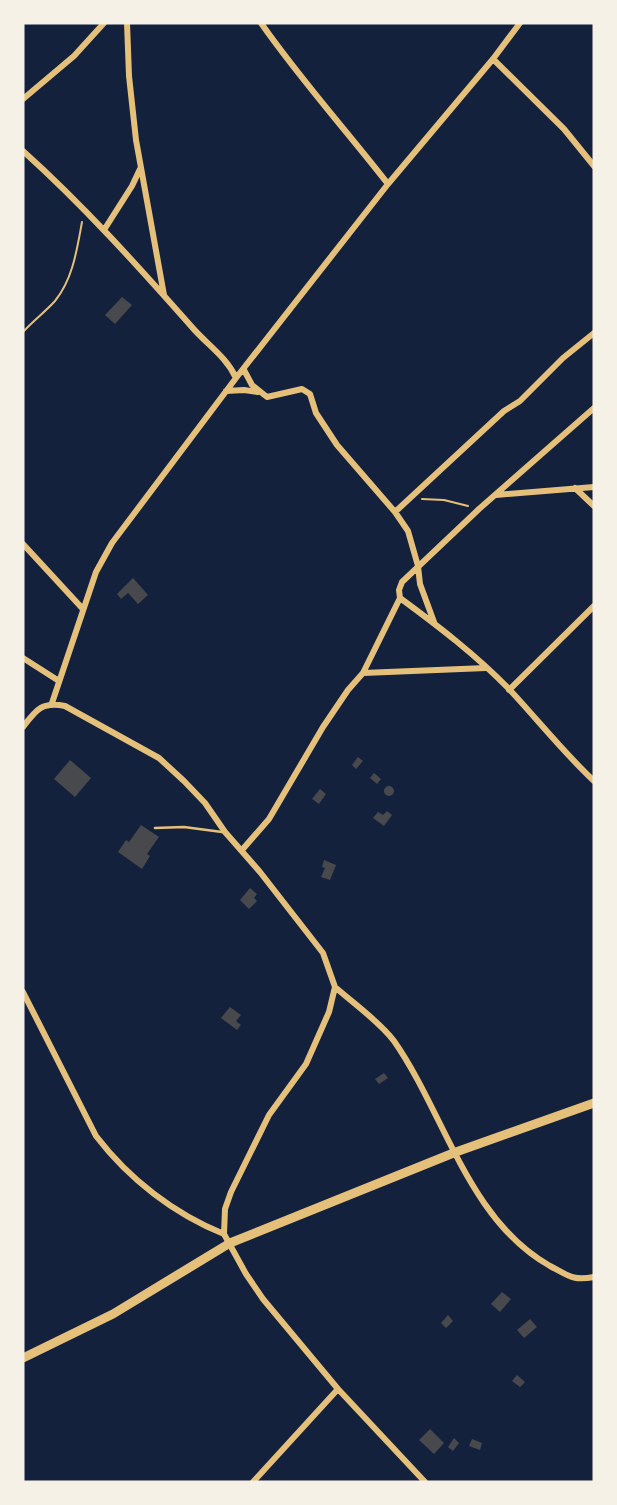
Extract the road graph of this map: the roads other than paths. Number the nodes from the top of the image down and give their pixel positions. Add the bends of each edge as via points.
1 (104, 23) edge
2 (127, 23) edge
3 (261, 23) edge
4 (520, 23) edge
5 (493, 60) junction
6 (23, 99) edge
7 (23, 151) edge
8 (594, 166) edge
9 (140, 167) junction
10 (388, 184) junction
11 (104, 230) junction
12 (165, 297) junction
13 (594, 334) edge
14 (244, 370) junction
15 (236, 378) junction
16 (226, 391) junction
17 (258, 392) junction
18 (594, 408) edge
19 (594, 487) edge
20 (575, 488) junction
21 (494, 495) junction
22 (594, 506) edge
23 (395, 512) junction
24 (23, 544) edge
25 (418, 566) junction
26 (400, 598) junction
27 (594, 606) edge
28 (82, 608) junction
29 (433, 622) junction
30 (23, 658) edge
31 (486, 667) junction
32 (363, 673) junction
33 (60, 681) junction
34 (509, 690) junction
35 (52, 703) junction
36 (23, 727) edge
37 (594, 781) edge
38 (155, 828) dead end
39 (225, 832) junction
40 (242, 850) junction
41 (335, 987) junction
42 (23, 992) edge
43 (594, 1102) edge
44 (456, 1152) junction
45 (224, 1234) junction
46 (230, 1243) junction
47 (594, 1277) edge
48 (23, 1358) edge
49 (338, 1389) junction
50 (253, 1482) edge
51 (425, 1482) edge

1 - 6 street via 74,56
2 - 9 street
3 - 10 street
4 - 5 street
5 - 8 street via 564,129
5 - 10 street
7 - 11 street
9 - 11 street
9 - 12 street
10 - 14 street
11 - 12 street
12 - 15 street via 230,365
13 - 23 street
14 - 15 street
14 - 17 street
15 - 16 street
16 - 17 street
16 - 28 street via 112,543
17 - 23 street via 271,397 302,389 308,392 320,421
18 - 21 street
19 - 20 street
20 - 21 street
20 - 22 street
21 - 25 street
23 - 25 street via 408,531
24 - 28 street
25 - 26 street via 400,586
25 - 29 street
26 - 29 street
26 - 32 street
27 - 34 street
28 - 33 street
29 - 31 street
30 - 33 street
31 - 32 street
31 - 34 street
32 - 40 street via 323,727 270,818
33 - 35 street
34 - 37 street
35 - 36 street via 42,706
35 - 39 street via 89,718 159,758 205,803
38 - 39 lane
39 - 40 street
40 - 41 street via 323,953
41 - 44 street via 392,1038
41 - 45 street via 306,1065 269,1115 231,1192
42 - 45 street via 108,1152 170,1205
43 - 44 main road
44 - 46 main road
44 - 47 street via 479,1195 515,1240 533,1256 577,1280
45 - 46 street
46 - 48 main road via 113,1314
46 - 49 street via 263,1299
49 - 50 street
49 - 51 street

